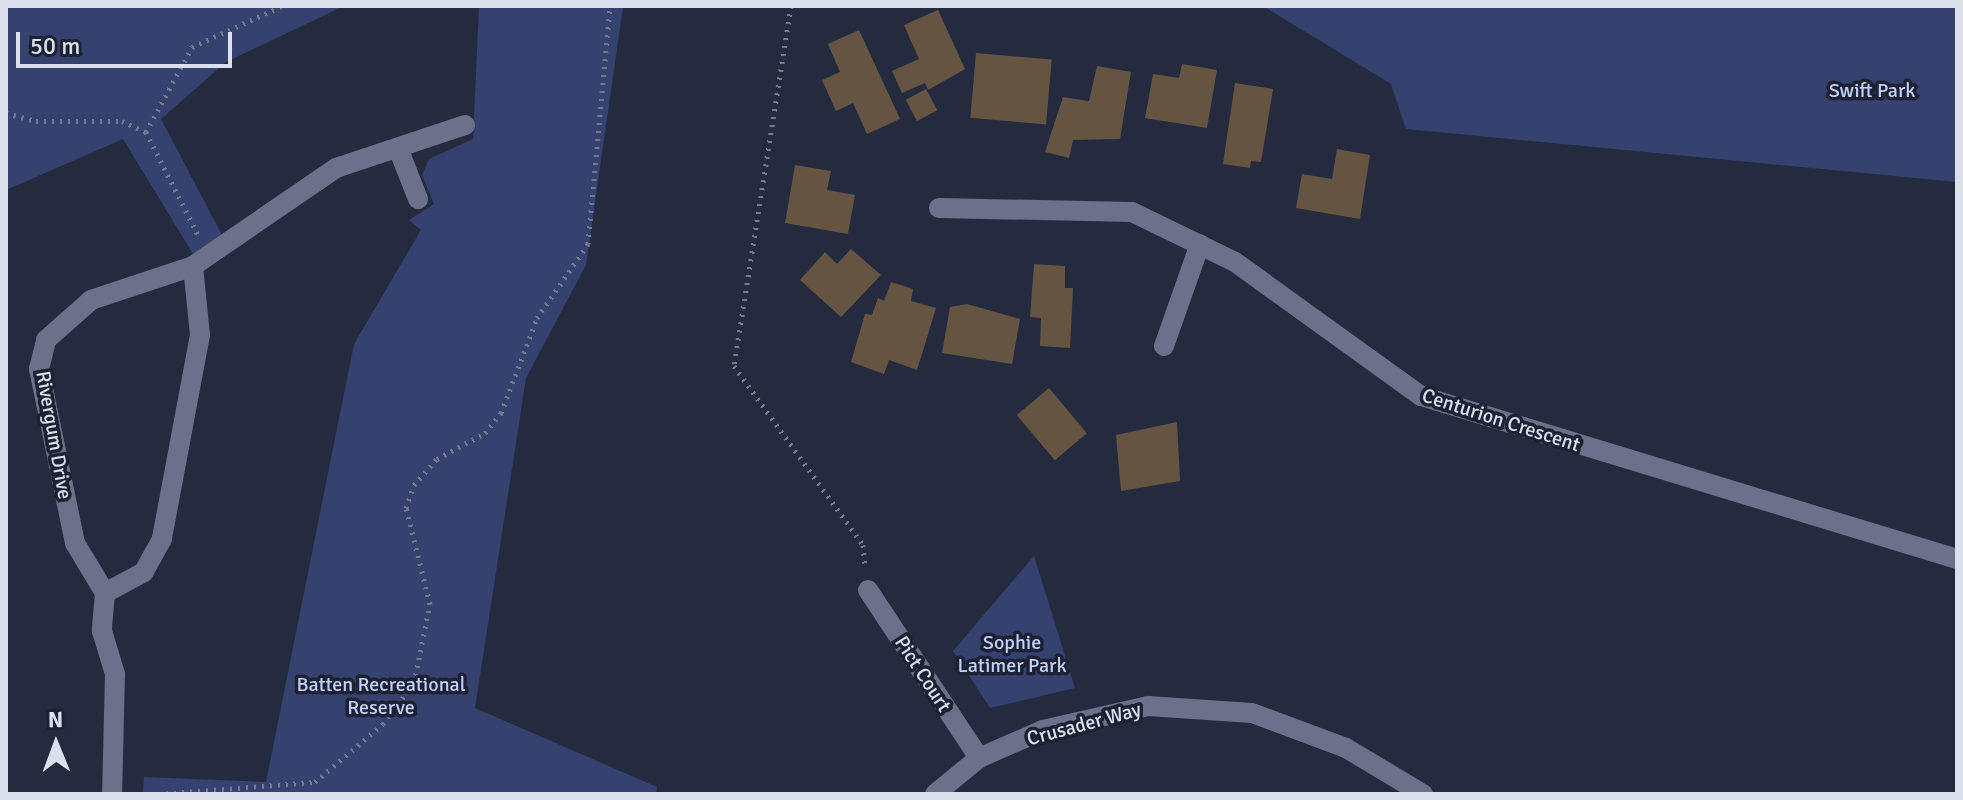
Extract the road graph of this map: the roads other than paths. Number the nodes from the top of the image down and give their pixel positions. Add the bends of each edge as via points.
1 (465, 125) dead end
2 (398, 148) junction
3 (418, 199) dead end
4 (939, 208) dead end
5 (1200, 244) junction
6 (201, 262) junction
7 (1164, 346) dead end
8 (1957, 559) edge
9 (868, 590) road end
10 (105, 593) junction
11 (979, 758) junction
12 (112, 794) edge
13 (935, 794) edge
14 (1423, 794) edge

1 - 2 street, Rivergum Drive
2 - 3 street
2 - 6 street, Rivergum Drive via 336,168
4 - 5 street, Centurion Crescent via 1132,212
5 - 7 street
5 - 8 street, Centurion Crescent via 1235,262 1421,396
6 - 10 street via 200,335 162,539 144,572
6 - 10 street, Rivergum Drive via 91,300 46,340 39,369 75,543
9 - 11 street, Pict Court
10 - 12 street via 102,631 115,674
11 - 13 street, Crusader Way
11 - 14 street, Crusader Way via 1043,730 1148,706 1252,713 1346,748

